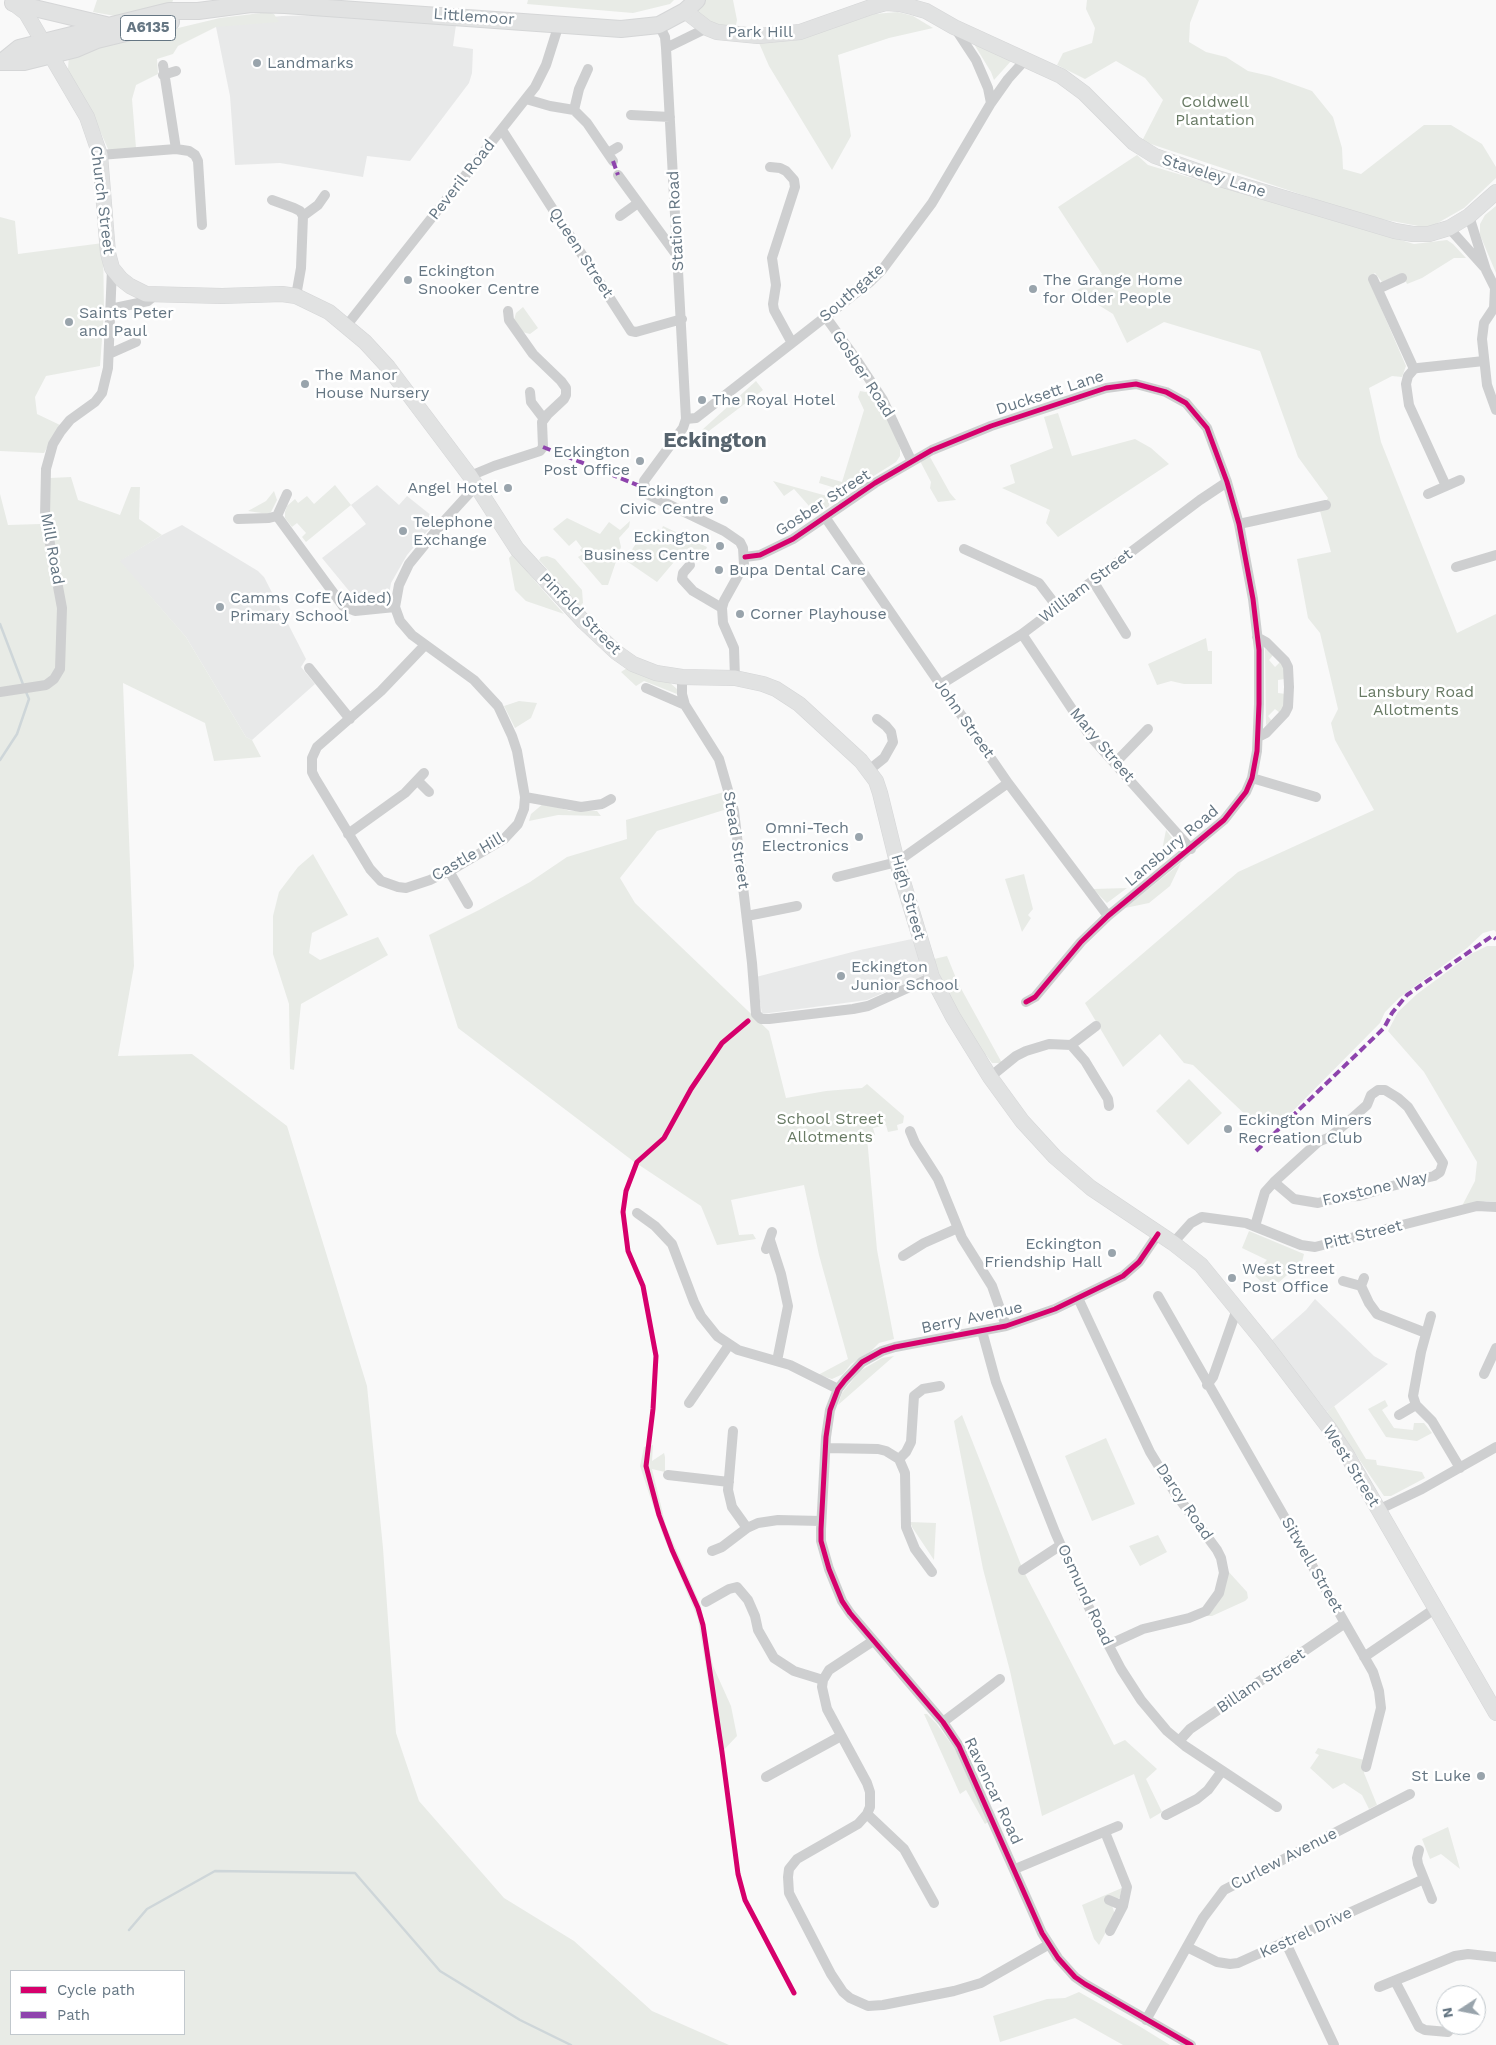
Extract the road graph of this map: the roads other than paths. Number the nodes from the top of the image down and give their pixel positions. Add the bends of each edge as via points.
1 (697, 0) edge
2 (10, 1) edge
3 (922, 6) edge
4 (198, 11) junction
5 (685, 11) junction
6 (559, 24) junction
7 (109, 25) junction
8 (659, 25) junction
9 (954, 27) junction
10 (706, 28) junction
11 (47, 48) junction
12 (666, 48) junction
13 (1026, 59) junction
14 (1, 61) edge
15 (588, 69) dead end
16 (176, 71) dead end
17 (526, 99) junction
18 (991, 103) junction
19 (574, 110) junction
20 (631, 115) dead end
21 (670, 117) junction
22 (502, 130) junction
23 (618, 147) dead end
24 (176, 149) junction
25 (100, 155) junction
26 (770, 167) dead end
27 (618, 174) dead end
28 (1496, 192) edge
29 (325, 195) dead end
30 (272, 200) dead end
31 (638, 203) junction
32 (303, 216) junction
33 (620, 216) dead end
34 (1469, 216) junction
35 (202, 225) dead end
36 (1449, 228) junction
37 (678, 258) junction
38 (112, 268) junction
39 (1486, 270) junction
40 (1402, 278) dead end
41 (1373, 279) dead end
42 (1378, 289) junction
43 (155, 295) junction
44 (296, 296) junction
45 (110, 309) junction
46 (508, 311) dead end
47 (825, 316) junction
48 (682, 319) junction
49 (347, 326) junction
50 (136, 342) dead end
51 (792, 343) junction
52 (109, 354) junction
53 (1484, 361) junction
54 (1414, 369) junction
55 (530, 392) dead end
56 (1496, 410) edge
57 (544, 418) junction
58 (686, 419) junction
59 (911, 460) junction
60 (1460, 480) dead end
61 (473, 481) junction
62 (1227, 482) junction
63 (1446, 486) junction
64 (287, 494) dead end
65 (1428, 494) dead end
66 (1326, 505) dead end
67 (277, 516) junction
68 (825, 517) junction
69 (238, 519) dead end
70 (1239, 524) junction
71 (964, 549) dead end
72 (1496, 555) edge
73 (745, 557) junction
74 (690, 566) dead end
75 (1456, 567) dead end
76 (1093, 582) junction
77 (395, 607) junction
78 (722, 608) junction
79 (1058, 608) junction
80 (1022, 634) junction
81 (1126, 634) dead end
82 (1257, 637) junction
83 (425, 645) junction
84 (309, 668) dead end
85 (682, 676) junction
86 (735, 678) junction
87 (940, 685) junction
88 (646, 688) dead end
89 (0, 692) edge
90 (685, 705) junction
91 (350, 719) junction
92 (877, 719) dead end
93 (1148, 729) dead end
94 (1258, 737) junction
95 (1115, 763) junction
96 (869, 770) junction
97 (1252, 778) junction
98 (1008, 784) junction
99 (429, 792) dead end
100 (525, 797) junction
101 (1316, 798) dead end
102 (606, 806) dead end
103 (348, 834) junction
104 (1191, 849) junction
105 (897, 862) junction
106 (449, 871) junction
107 (837, 878) dead end
108 (468, 904) dead end
109 (797, 906) dead end
110 (747, 916) junction
111 (1108, 916) junction
112 (932, 977) junction
113 (1026, 1002) dead end
114 (1096, 1026) dead end
115 (1071, 1045) junction
116 (990, 1077) junction
117 (1109, 1106) dead end
118 (910, 1131) dead end
119 (1274, 1182) junction
120 (1496, 1207) edge
121 (637, 1213) dead end
122 (1255, 1226) junction
123 (958, 1228) junction
124 (1158, 1234) junction
125 (769, 1240) dead end
126 (1173, 1243) junction
127 (906, 1250) dead end
128 (1342, 1281) dead end
129 (1158, 1296) dead end
130 (1078, 1298) junction
131 (1237, 1309) junction
132 (1431, 1316) dead end
133 (1006, 1326) junction
134 (982, 1331) junction
135 (1426, 1332) junction
136 (729, 1346) junction
137 (1496, 1348) edge
138 (777, 1361) junction
139 (1484, 1374) dead end
140 (1207, 1385) junction
141 (940, 1386) dead end
142 (838, 1389) junction
143 (689, 1402) dead end
144 (1416, 1406) junction
145 (1399, 1415) dead end
146 (736, 1435) dead end
147 (1496, 1447) edge
148 (826, 1448) junction
149 (899, 1459) junction
150 (1460, 1468) junction
151 (668, 1475) dead end
152 (728, 1482) junction
153 (1378, 1510) junction
154 (821, 1520) junction
155 (747, 1528) junction
156 (1061, 1545) junction
157 (712, 1551) dead end
158 (1023, 1570) dead end
159 (931, 1572) dead end
160 (706, 1602) dead end
161 (1436, 1608) junction
162 (1345, 1623) junction
163 (873, 1641) junction
164 (1108, 1645) junction
165 (1364, 1657) junction
166 (1000, 1679) dead end
167 (823, 1680) junction
168 (1496, 1713) edge
169 (943, 1722) junction
170 (841, 1736) junction
171 (1179, 1741) junction
172 (1366, 1767) dead end
173 (1222, 1771) junction
174 (766, 1777) dead end
175 (1276, 1793) dead end
176 (1410, 1794) dead end
177 (1398, 1800) junction
178 (1403, 1810) dead end
179 (867, 1814) junction
180 (1166, 1815) dead end
181 (1118, 1826) dead end
182 (1104, 1832) junction
183 (1419, 1850) dead end
184 (1015, 1869) junction
185 (1424, 1879) junction
186 (1432, 1899) dead end
187 (1109, 1900) dead end
188 (934, 1903) dead end
189 (1123, 1906) junction
190 (1110, 1932) dead end
191 (1285, 1941) junction
192 (1048, 1945) junction
193 (1187, 1947) junction
194 (1496, 1957) edge
195 (1395, 1980) junction
196 (1379, 1987) dead end
197 (1146, 2020) junction
198 (1436, 2031) edge
199 (1191, 2045) edge
200 (1334, 2045) edge

1 - 5 main road, A6135
2 - 7 main road
2 - 11 main road, Church Street via 26,13
3 - 9 main road, Park Hill
3 - 10 main road, Park Hill via 886,4 871,7 800,32 780,35 725,34
4 - 6 main road, Littlemoor / A6135 via 251,4 285,5
4 - 7 main road, Littlemoor / A6135 via 170,11
4 - 11 main road, Littlemoor / A6135 via 171,22
5 - 8 main road, A6135
5 - 10 main road, Park Hill
6 - 8 main road, Littlemoor / A6135 via 620,29
6 - 17 street, Peveril Road via 542,75
7 - 11 main road, Littlemoor / A6135
8 - 12 street, Station Road
9 - 13 main road, Staveley Lane
9 - 18 street via 976,60
10 - 12 street, Park Hill
11 - 14 main road, A6135
11 - 25 main road, Church Street via 87,117
12 - 21 street, Station Road
13 - 18 street, Southgate
13 - 36 main road, Staveley Lane via 1074,84 1134,143 1155,156 1217,178 1395,231 1429,234
15 - 19 street
16 - 24 street via 163,70
17 - 19 street
17 - 22 street, Peveril Road
18 - 47 street, Southgate via 932,203 891,258 870,282
19 - 23 street via 610,157
20 - 21 street
21 - 37 street, Station Road
22 - 48 street, Queen Street via 631,331
22 - 49 street, Peveril Road
24 - 25 street
24 - 35 street via 189,151 198,161
25 - 38 main road, Church Street
26 - 51 street via 786,171 794,180 795,187 772,258 776,285 774,310
27 - 31 street
28 - 34 main road, Staveley Lane
29 - 32 street
30 - 32 street via 300,211
31 - 33 street
31 - 37 street
32 - 44 street via 302,268
34 - 36 main road, Staveley Lane
34 - 39 street
36 - 39 street
37 - 48 street, Station Road
38 - 43 main road, Church Street via 130,286
38 - 45 street, Mill Road
39 - 53 street via 1496,297 1482,331
40 - 42 street
41 - 42 street
42 - 54 street
43 - 44 main road, Church Street
43 - 45 street via 148,301
44 - 49 main road, Church Street via 329,312
45 - 52 street, Mill Road
46 - 57 street via 509,320 533,354 566,388 564,399
47 - 51 street, Southgate
47 - 59 street, Gosber Road via 883,400
48 - 58 street, Station Road
49 - 61 main road, Church Street via 388,367
50 - 52 street
51 - 58 street, Southgate via 696,418
52 - 89 street, Mill Road via 102,392 61,431 53,444 46,469 45,517 62,608 60,669 46,685
53 - 54 street
53 - 56 street via 1487,385
54 - 63 street via 1406,384 1409,405
55 - 57 street via 531,402
57 - 61 street via 540,451 494,466
58 - 73 street via 683,428 648,474 645,488 649,495 732,536 740,542
59 - 62 street, Ducksett Lane via 992,426 1106,388 1136,384 1171,394 1194,411 1207,428
59 - 68 street, Gosber Street
60 - 63 street
61 - 77 street via 409,564 399,585
61 - 85 main road, Pinfold Street via 517,549 595,633 633,664 656,673
62 - 70 street, Ducksett Lane
62 - 76 street, William Street
63 - 65 street
64 - 67 street
66 - 70 street
67 - 69 street via 258,524
67 - 77 street via 344,606 355,611
68 - 73 street, Gosber Street via 777,548
68 - 87 street, John Street
70 - 82 street, Lansbury Road
71 - 79 street via 1039,583
72 - 75 street
73 - 78 street via 741,572
74 - 78 street via 683,572 682,580 693,591
76 - 79 street, William Street
76 - 81 street
77 - 83 street, Castle Hill via 406,629
78 - 86 street via 734,648
79 - 80 street, William Street
80 - 87 street, William Street
80 - 95 street, Mary Street via 1078,719
82 - 94 street, Lansbury Road
82 - 94 street via 1285,661 1289,687 1286,713
83 - 91 street, Castle Hill via 382,691
83 - 100 street, Castle Hill via 474,680 498,706 517,751
84 - 91 street
85 - 86 main road, Pinfold Street
85 - 90 street, Stead Street
86 - 96 main road, High Street via 763,684 787,696 852,751
87 - 98 street, John Street
88 - 90 street
90 - 110 street, Stead Street via 714,748 727,784 734,810
91 - 103 street, Castle Hill via 317,747 311,765 315,778
92 - 96 street via 891,732 892,742 884,758
93 - 95 street
94 - 97 street, Lansbury Road
95 - 104 street, Mary Street
96 - 105 main road, High Street via 880,793
97 - 101 street
97 - 104 street, Lansbury Road via 1234,809
98 - 105 street
98 - 111 street, John Street
99 - 103 street via 421,777 406,794
100 - 102 street via 581,807
100 - 106 street, Castle Hill via 521,818 504,839
103 - 106 street, Castle Hill via 375,876 390,885 406,888
104 - 111 street, Lansbury Road
105 - 107 street
105 - 112 main road, High Street
106 - 108 street
109 - 110 street
110 - 112 street, Stead Street via 756,1014 761,1019 868,1006
111 - 113 street, Lansbury Road via 1081,942 1035,997
112 - 116 main road, High Street
114 - 115 street
115 - 116 street via 1049,1044 1026,1051
115 - 117 street via 1085,1060
116 - 124 main road, High Street via 1022,1121 1055,1157 1091,1188
118 - 123 street via 938,1179
119 - 119 street, Foxstone Way via 1318,1142 1330,1138 1367,1105 1371,1095 1378,1090 1385,1090 1408,1107 1443,1163 1440,1172 1434,1176 1318,1203 1294,1199
119 - 122 street, Foxstone Way via 1265,1192
120 - 122 street, Pitt Street via 1477,1206 1315,1247 1301,1246
121 - 136 street via 669,1240 701,1316
122 - 126 street, Pitt Street via 1202,1217
123 - 127 street
123 - 133 street via 992,1286
124 - 126 main road, High Street
124 - 130 street, Berry Avenue via 1139,1262 1123,1276
125 - 138 street via 788,1306
126 - 131 main road, West Street via 1201,1265
128 - 135 street via 1363,1282 1369,1304 1377,1314
129 - 140 street, Sitwell Street
130 - 133 street, Berry Avenue
130 - 164 street, Darcy Road via 1150,1452 1217,1550 1224,1573 1220,1593 1206,1611 1143,1629
131 - 140 street via 1213,1377
131 - 153 main road, West Street via 1333,1433
132 - 135 street
133 - 134 street, Berry Avenue
134 - 142 street, Berry Avenue via 882,1350 858,1366
134 - 156 street, Osmund Road via 996,1382
135 - 144 street via 1413,1392
136 - 138 street
136 - 143 street
137 - 139 street
138 - 142 street
140 - 162 street, Sitwell Street
141 - 149 street via 923,1389 914,1396 911,1442
142 - 148 street, Ravencar Road via 830,1410
144 - 145 street
144 - 150 street via 1432,1421
146 - 152 street
147 - 150 street
148 - 149 street via 886,1450
148 - 154 street, Ravencar Road
149 - 159 street via 905,1473 906,1527 915,1549
150 - 153 street
151 - 152 street
152 - 155 street via 732,1507
153 - 161 main road, West Street
154 - 155 street via 766,1520
154 - 163 street, Ravencar Road via 823,1546 834,1585 850,1613
155 - 157 street
156 - 158 street via 1035,1568
156 - 164 street, Osmund Road
160 - 167 street via 737,1587 748,1600 758,1630 774,1658 794,1671
161 - 165 street
161 - 168 main road, West Street
162 - 165 street, Sitwell Street
162 - 171 street, Billam Street via 1190,1729
163 - 167 street via 833,1667
163 - 169 street, Ravencar Road
164 - 171 street, Osmund Road via 1141,1700
165 - 172 street, Sitwell Street via 1377,1681 1381,1699 1379,1718 1365,1753
166 - 169 street
167 - 170 street via 825,1704
169 - 184 street, Ravencar Road via 967,1762
170 - 174 street
170 - 179 street via 870,1792
171 - 173 street, Osmund Road
173 - 175 street, Osmund Road via 1273,1804
173 - 180 street via 1197,1799
176 - 177 street, Curlew Avenue
177 - 178 street
177 - 193 street, Curlew Avenue via 1224,1890
179 - 188 street via 904,1849
179 - 192 street via 858,1824 797,1859 789,1869 788,1877 789,1892 807,1928 834,1979 850,1998 876,2006 954,1991 981,1982
181 - 182 street
182 - 184 street
182 - 189 street via 1125,1879 1127,1893
183 - 185 street via 1417,1858
184 - 192 street, Ravencar Road
185 - 186 street
185 - 191 street, Kestrel Drive
187 - 189 street
189 - 190 street
191 - 193 street, Kestrel Drive via 1244,1961 1230,1964 1217,1962
191 - 200 street
192 - 197 street, Ravencar Road via 1075,1977
193 - 197 street, Curlew Avenue
194 - 195 street via 1455,1956
195 - 196 street
195 - 198 street via 1419,2026
197 - 199 street, Ravencar Road

